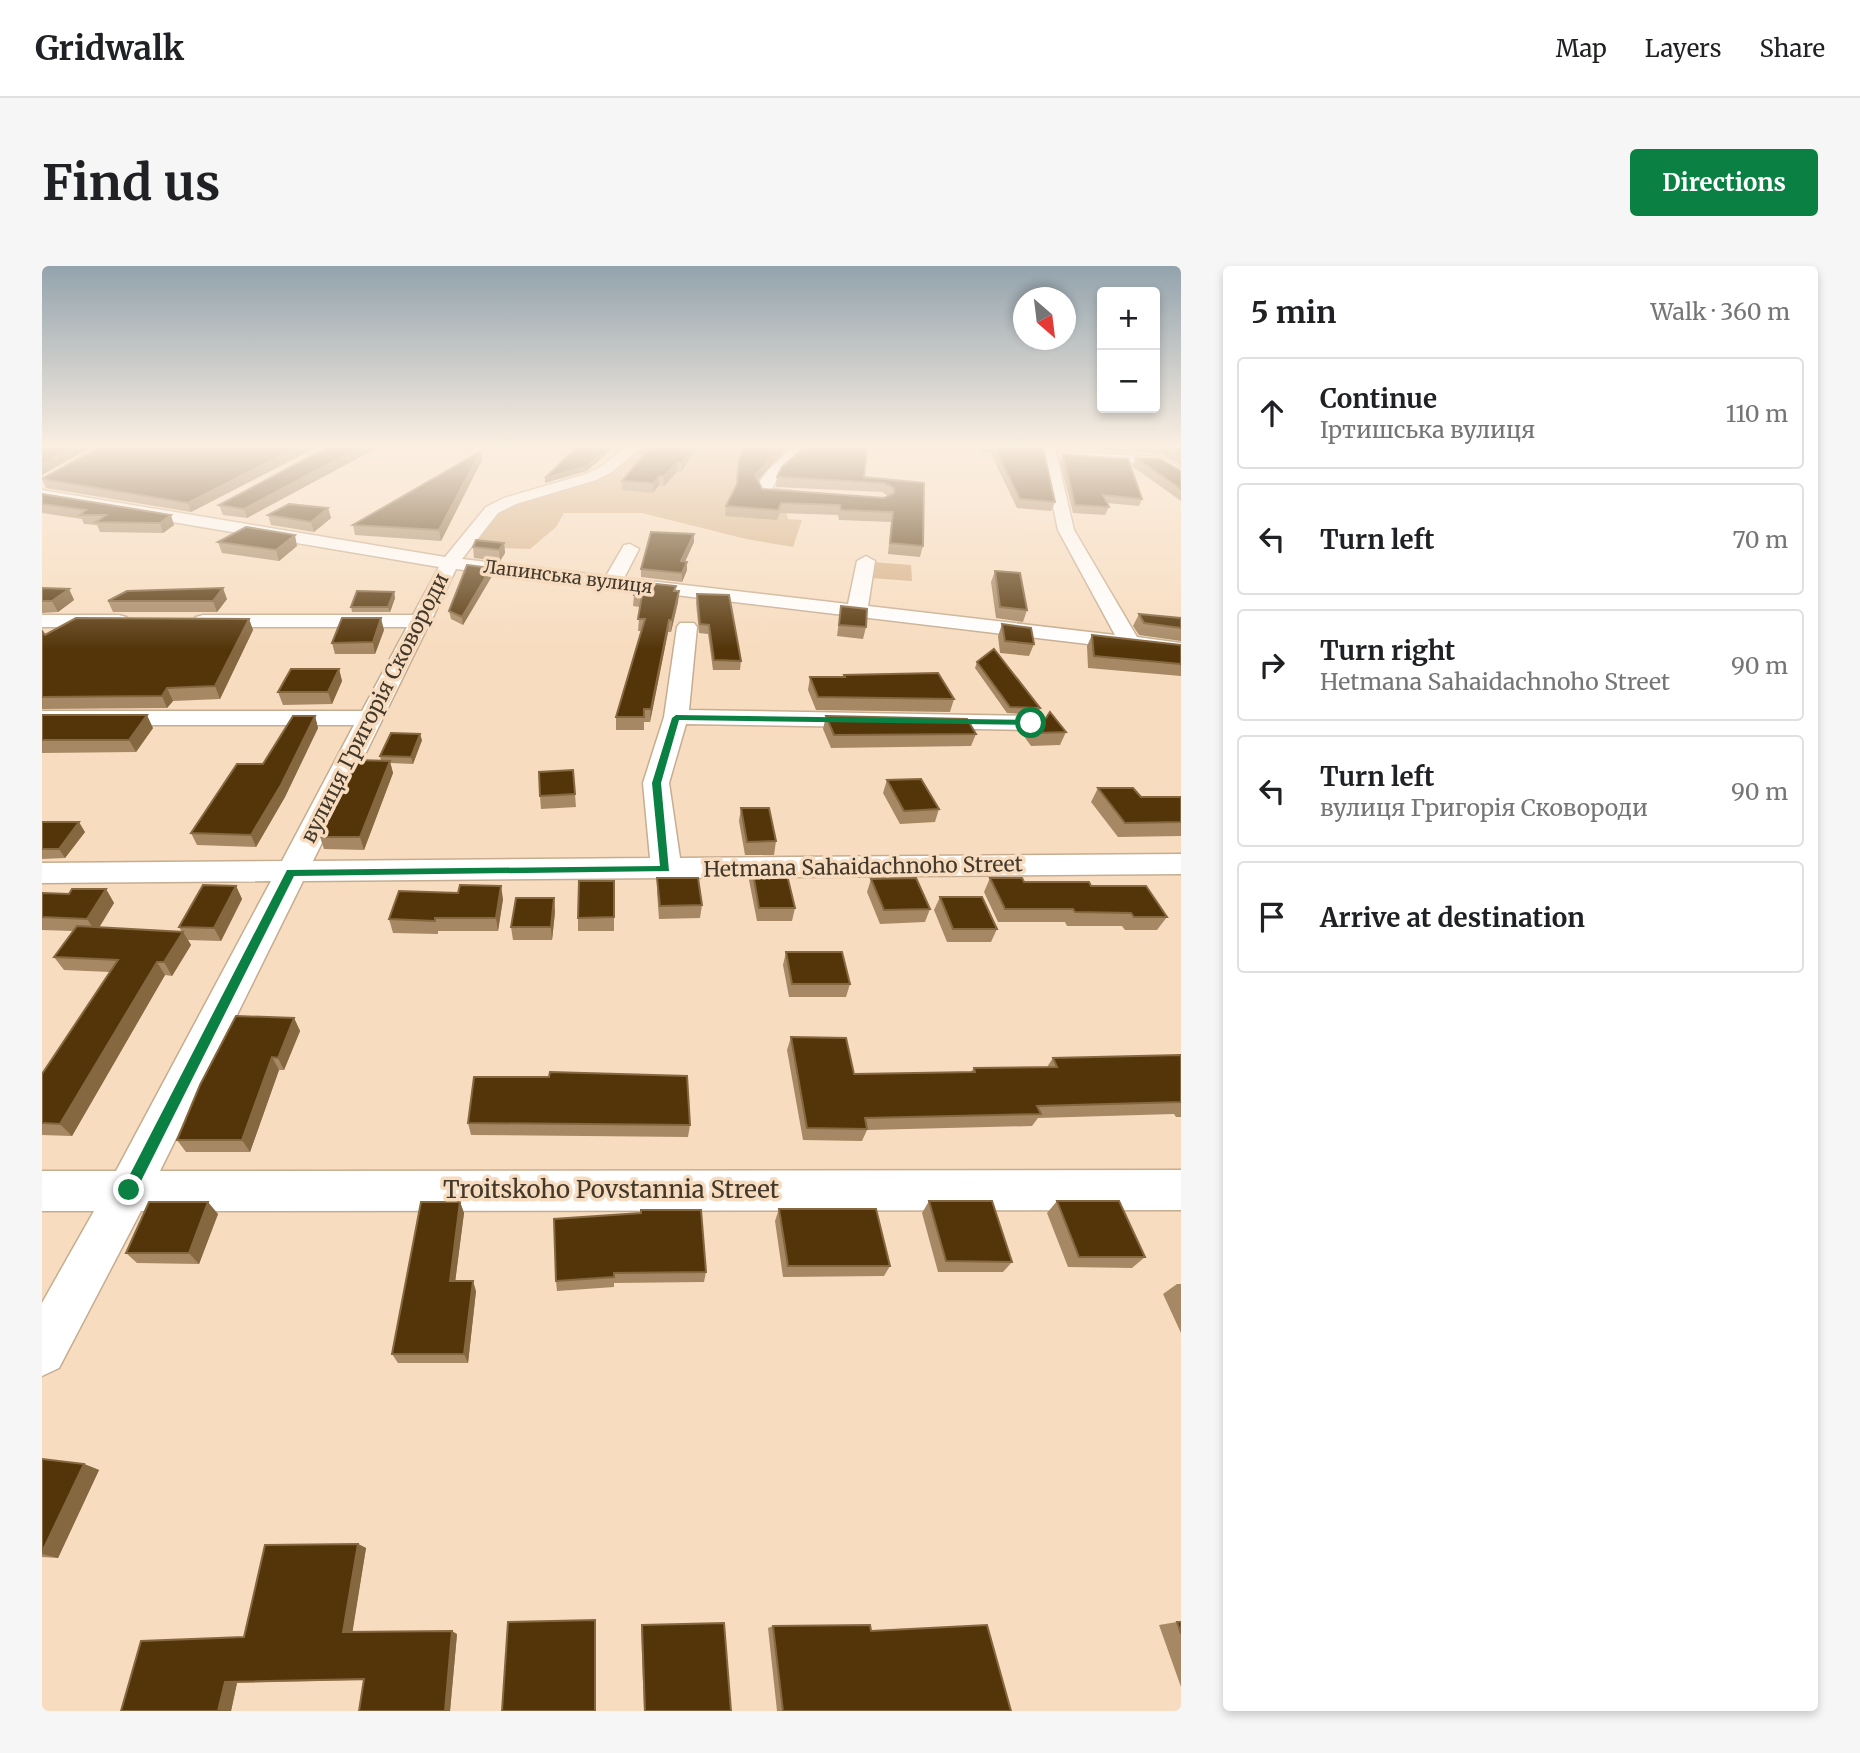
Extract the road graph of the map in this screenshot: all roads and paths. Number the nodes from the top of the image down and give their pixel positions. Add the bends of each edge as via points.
1 (156, 515) edge
2 (204, 515) edge
3 (488, 515) edge
4 (1063, 515) edge
5 (192, 522) junction
6 (630, 549) dead end
7 (866, 561) dead end
8 (450, 563) junction
9 (612, 582) junction
10 (857, 610) junction
11 (42, 621) edge
12 (137, 621) edge
13 (178, 621) edge
14 (422, 621) junction
15 (687, 627) dead end
16 (1130, 643) junction
17 (1181, 649) edge
18 (42, 718) edge
19 (371, 718) junction
20 (676, 718) junction
21 (1031, 723) edge
22 (1181, 864) edge
23 (666, 869) junction
24 (290, 872) junction
25 (42, 873) edge
26 (1181, 1189) edge
27 (129, 1190) junction
28 (42, 1191) edge
29 (42, 1351) edge

1 - 5 street, Лапинська вулиця
2 - 5 street
3 - 8 street, вулиця Григорія Сковороди
4 - 16 street via 1066,530
5 - 8 street, Лапинська вулиця
6 - 9 street
7 - 10 street
8 - 9 street, Лапинська вулиця
8 - 14 street, вулиця Григорія Сковороди
9 - 10 street, Лапинська вулиця
10 - 16 street, Лапинська вулиця
11 - 12 street
13 - 14 street
14 - 19 street, вулиця Григорія Сковороди
15 - 20 street
16 - 17 street, Лапинська вулиця
18 - 19 street
19 - 24 street, вулиця Григорія Сковороди
20 - 21 street
20 - 23 street via 656,783
22 - 23 street, Hetmana Sahaidachnoho Street
23 - 24 street, Hetmana Sahaidachnoho Street
24 - 25 street, Hetmana Sahaidachnoho Street
24 - 27 street, вулиця Григорія Сковороди
26 - 27 street, Troitskoho Povstannia Street
27 - 28 street, Troitskoho Povstannia Street
27 - 29 street, вулиця Григорія Сковороди

